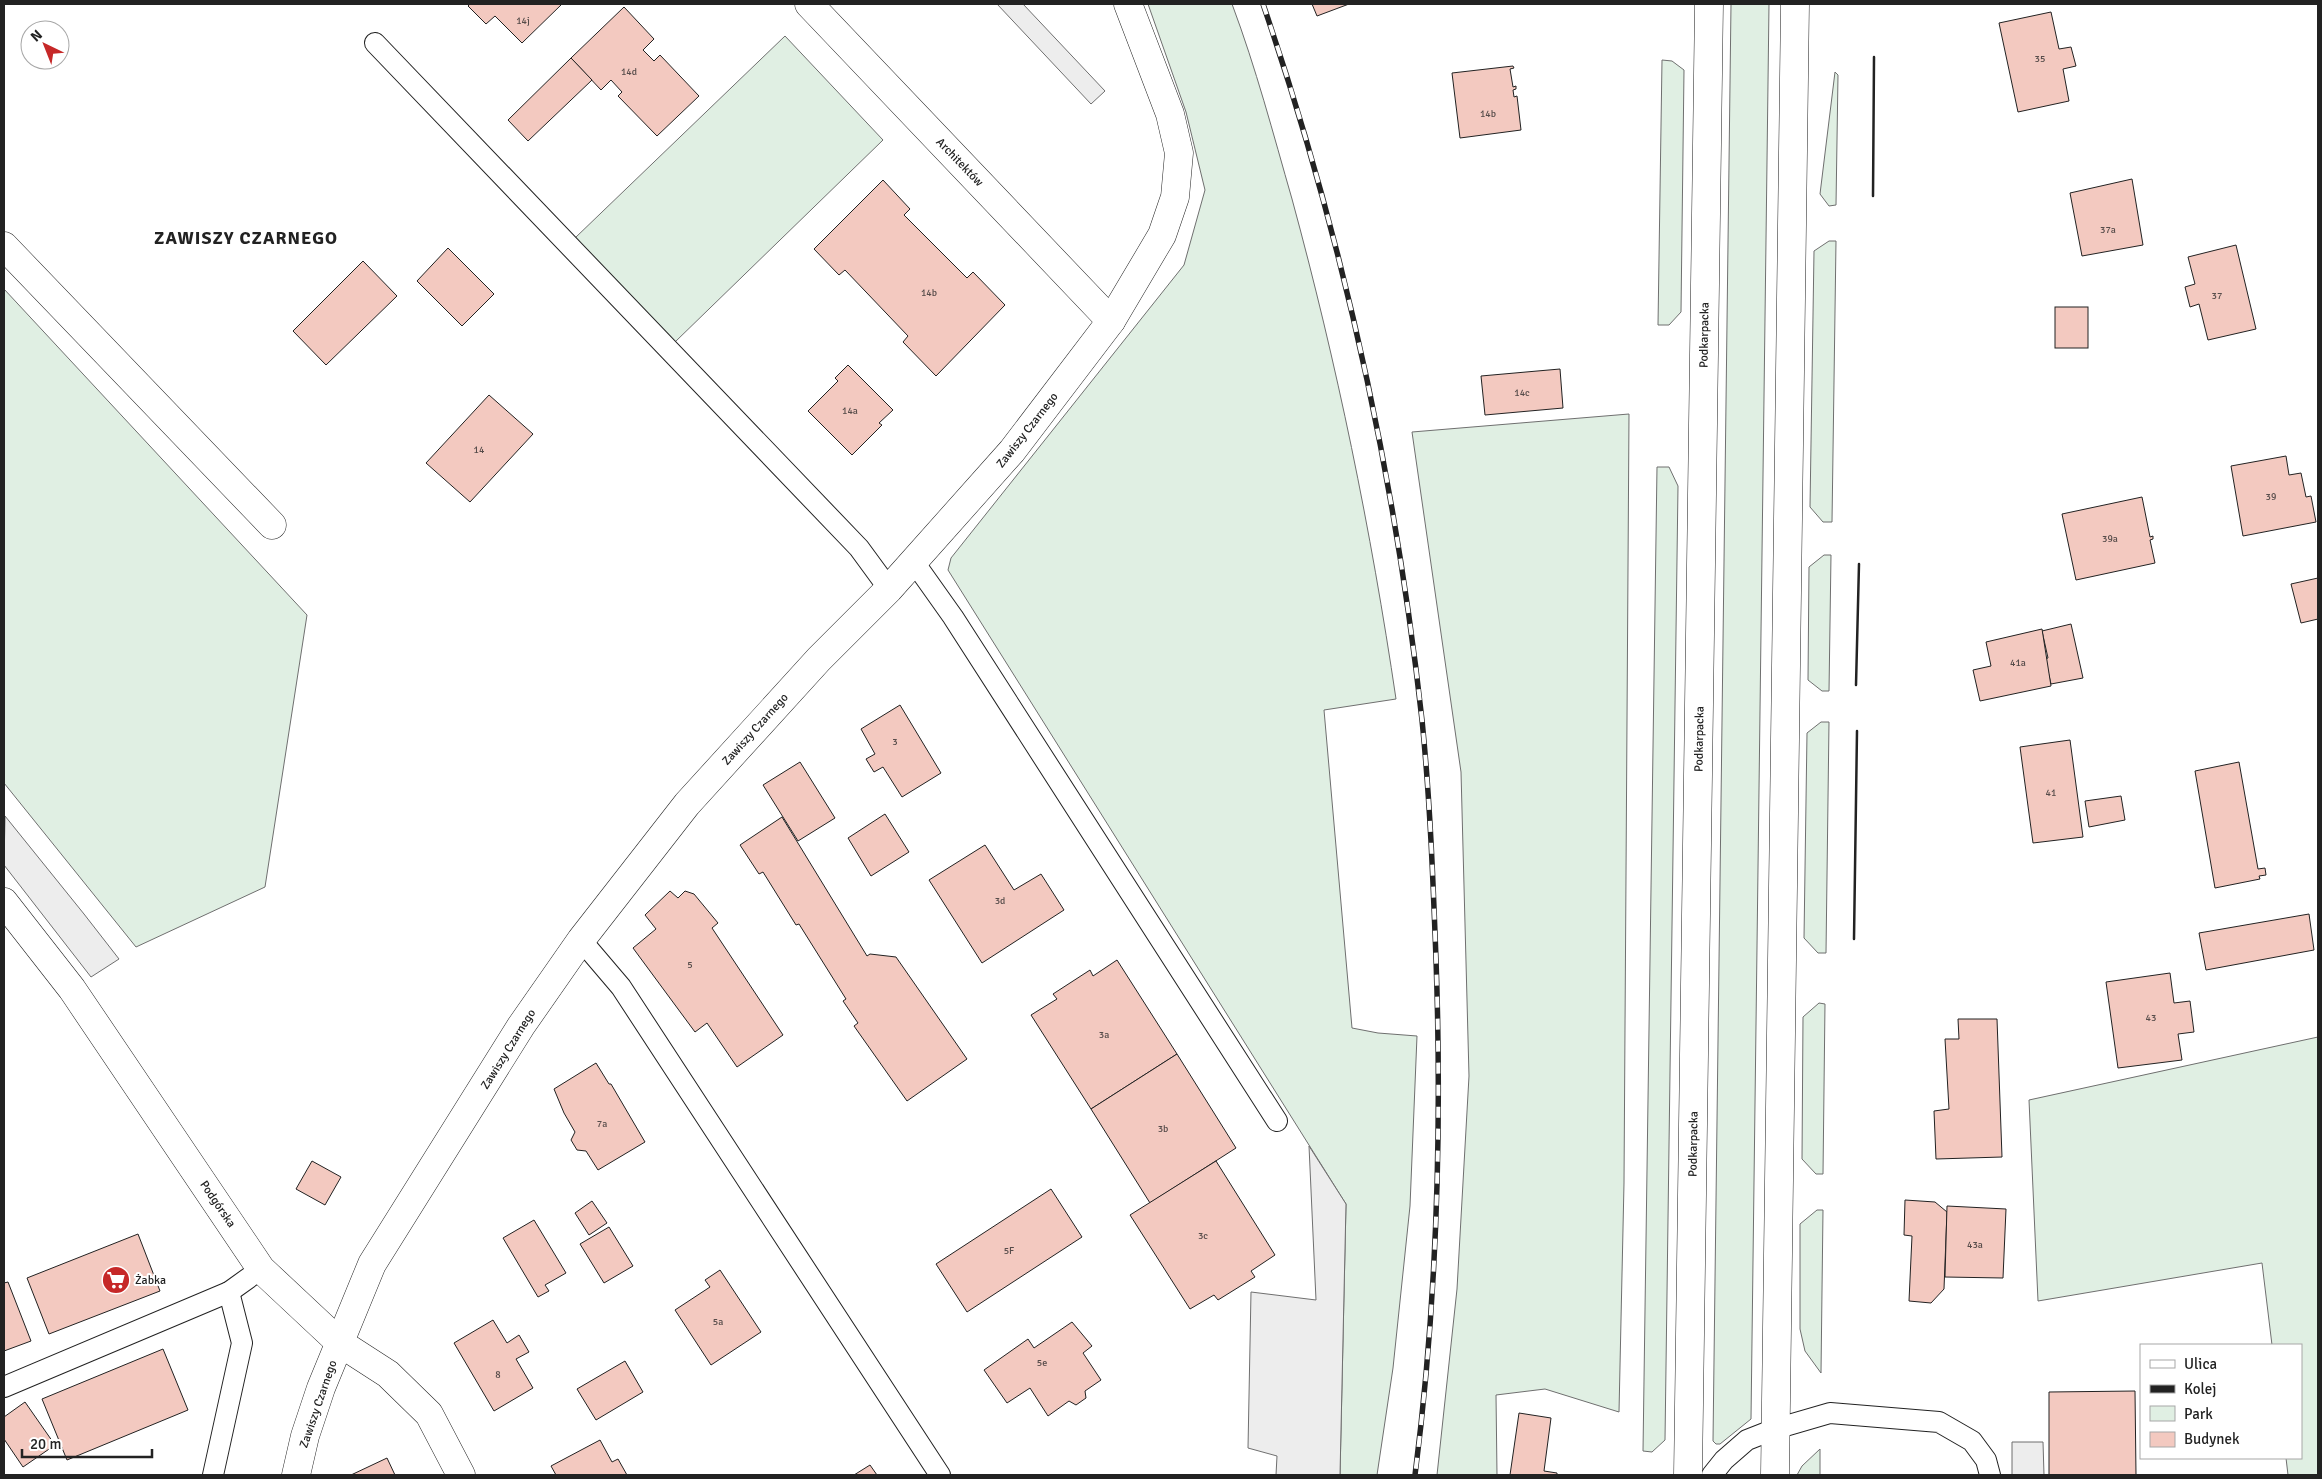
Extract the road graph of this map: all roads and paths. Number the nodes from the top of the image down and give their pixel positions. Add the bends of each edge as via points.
1 (809, 4) edge
2 (1128, 4) edge
3 (1709, 4) edge
4 (1794, 4) edge
5 (375, 43) dead end
6 (4, 246) edge
7 (1112, 321) junction
8 (272, 525) dead end
9 (914, 562) junction
10 (889, 589) junction
11 (4, 902) edge
12 (581, 940) junction
13 (1277, 1121) dead end
14 (261, 1269) junction
15 (229, 1292) junction
16 (340, 1343) junction
17 (4, 1386) edge
18 (1776, 1429) junction
19 (213, 1475) edge
20 (296, 1475) edge
21 (462, 1475) edge
22 (940, 1475) edge
23 (1688, 1475) edge
24 (1712, 1475) edge
25 (1775, 1475) edge
26 (1990, 1475) edge

1 - 7 street, Architektów
2 - 7 street, Zawiszy Czarnego via 1170,114 1179,153 1175,197 1162,235
3 - 23 street, Podkarpacka
4 - 18 street
5 - 10 lane via 860,548
6 - 8 street
7 - 9 street, Zawiszy Czarnego via 1012,451
9 - 10 street, Zawiszy Czarnego
9 - 13 lane via 959,625
10 - 12 street, Zawiszy Czarnego via 819,659 686,804
11 - 14 street, Podgórska via 72,988
12 - 16 street, Zawiszy Czarnego via 521,1026 372,1264
12 - 22 lane via 621,987
14 - 15 lane
14 - 16 street, Podgórska
15 - 17 lane
15 - 19 lane via 242,1343
16 - 20 street, Zawiszy Czarnego via 321,1388
16 - 21 street, Podgórska via 388,1374 429,1414
18 - 24 lane via 1747,1440
18 - 25 street
18 - 26 lane via 1830,1414 1939,1422 1972,1441 1986,1460

